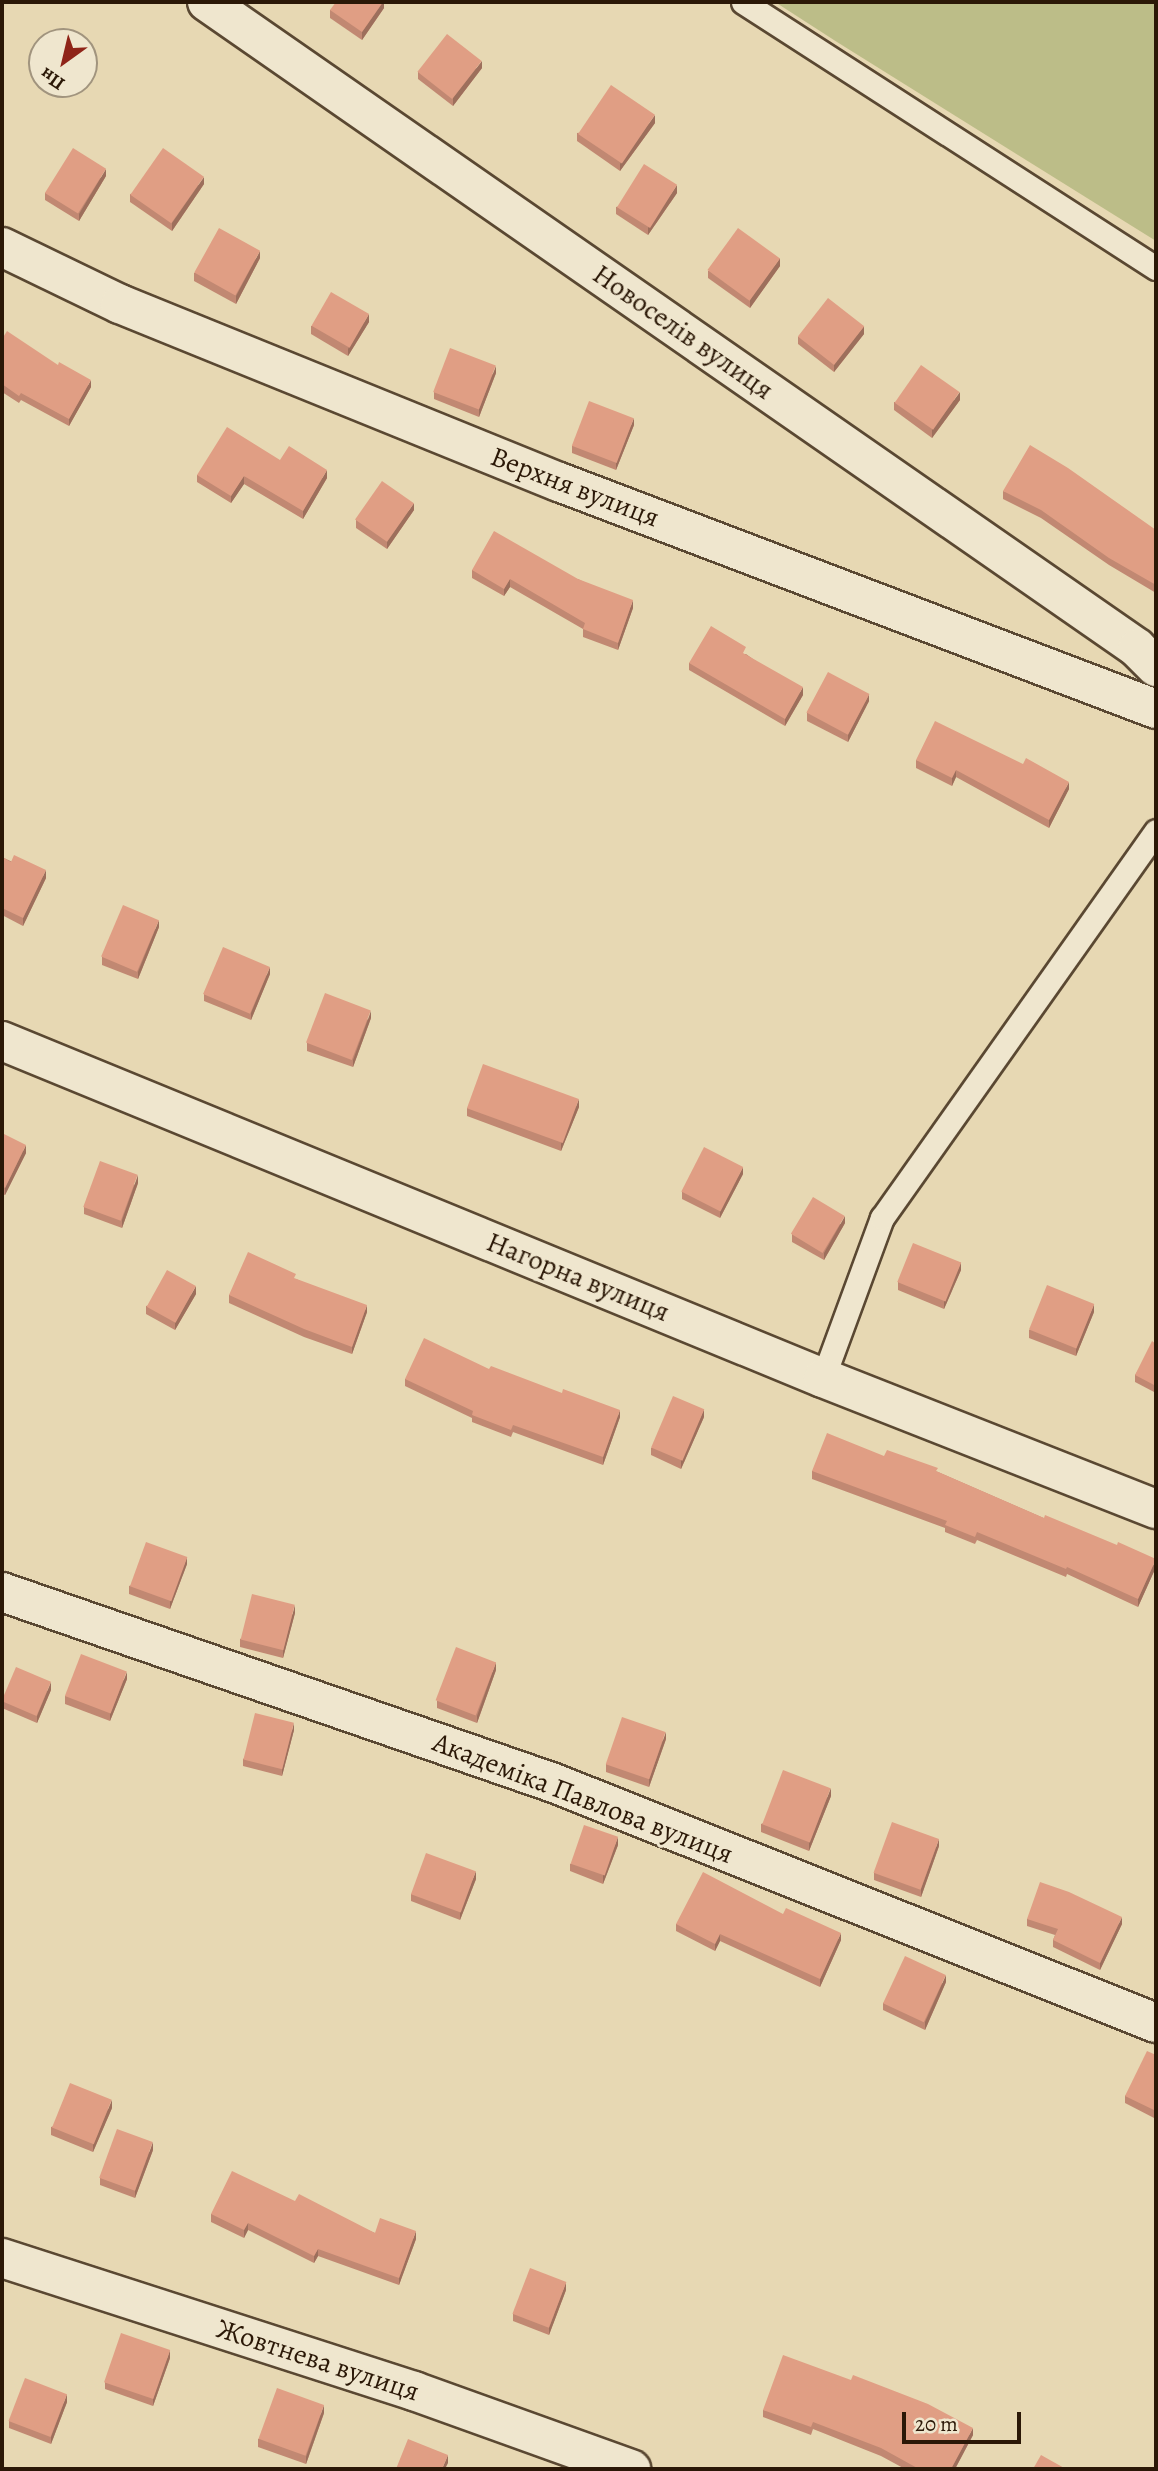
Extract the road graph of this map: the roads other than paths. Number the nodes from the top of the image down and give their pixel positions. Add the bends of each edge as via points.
1 (207, 2) edge
2 (743, 2) edge
3 (2, 247) edge
4 (1156, 268) edge
5 (1156, 667) edge
6 (1156, 709) edge
7 (1156, 831) edge
8 (2, 1041) edge
9 (823, 1378) junction
10 (1156, 1509) edge
11 (2, 1592) edge
12 (1156, 2023) edge
13 (2, 2258) edge
14 (631, 2469) edge

1 - 5 street, Новоселів вулиця via 1137,648
2 - 4 lane
3 - 6 street, Верхня вулиця via 121,304 533,471
7 - 9 lane via 882,1218
8 - 9 street, Нагорна вулиця
9 - 10 street, Нагорна вулиця
11 - 12 street, Академіка Павлова вулиця via 554,1783
13 - 14 street, Жовтнева вулиця via 414,2391

